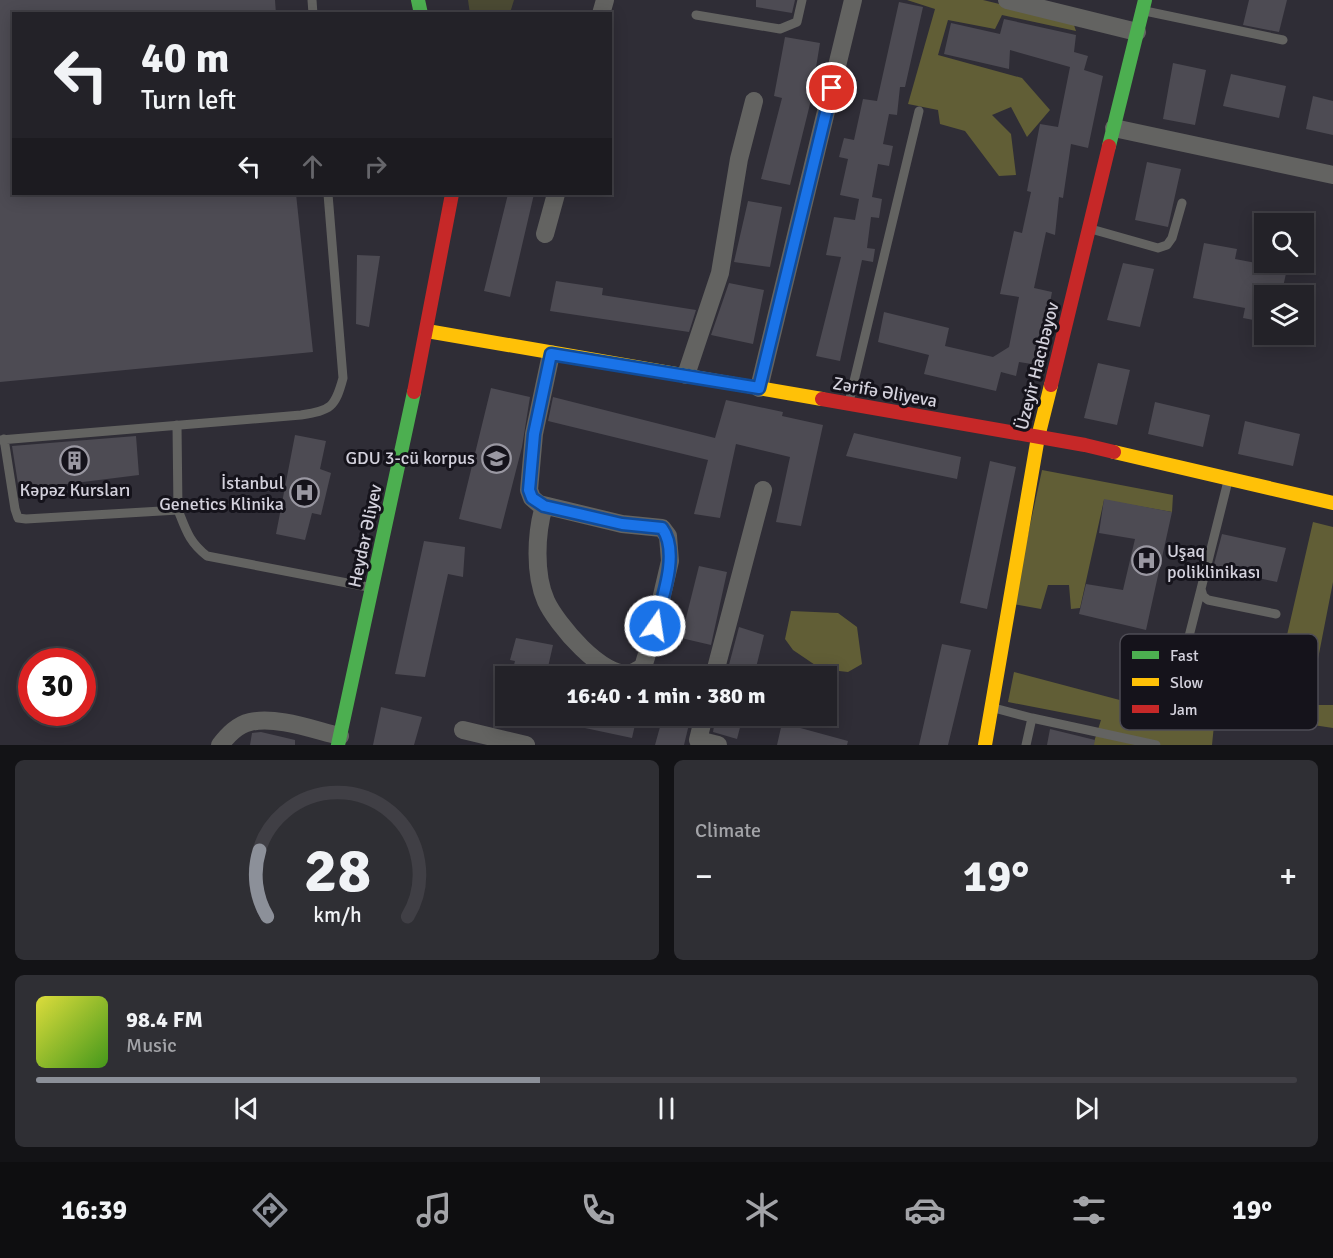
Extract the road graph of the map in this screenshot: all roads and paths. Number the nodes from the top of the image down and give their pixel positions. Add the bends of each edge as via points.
1 (802, 0) edge
2 (853, 0) edge
3 (1007, 0) edge
4 (1144, 5) edge
5 (696, 15) dead end
6 (1137, 32) junction
7 (1282, 40) dead end
8 (754, 101) dead end
9 (919, 111) dead end
10 (1114, 128) junction
11 (1333, 175) edge
12 (328, 195) edge
13 (452, 195) edge
14 (555, 195) edge
15 (1182, 203) dead end
16 (1089, 229) junction
17 (545, 234) dead end
18 (428, 331) junction
19 (551, 354) junction
20 (686, 375) junction
21 (759, 388) junction
22 (849, 404) junction
23 (177, 425) junction
24 (1038, 437) junction
25 (2, 440) edge
26 (1229, 479) junction
27 (763, 490) dead end
28 (1333, 503) edge
29 (544, 506) junction
30 (178, 510) junction
31 (372, 588) junction
32 (1201, 589) junction
33 (1276, 614) dead end
34 (1190, 634) edge
35 (717, 666) edge
36 (991, 708) junction
37 (1032, 718) junction
38 (701, 726) edge
39 (463, 730) dead end
40 (339, 741) edge
41 (697, 742) edge
42 (220, 745) edge
43 (526, 745) edge
44 (718, 745) edge
45 (985, 745) edge
46 (1026, 745) edge
47 (1156, 745) edge

1 - 5 lane via 797,22 780,29
2 - 21 street
3 - 6 street
4 - 6 street, Üzeyir Hacıbəyov
4 - 7 lane
6 - 10 street, Üzeyir Hacıbəyov
8 - 20 street via 739,159 720,273
9 - 22 lane
10 - 11 street
10 - 16 street, Üzeyir Hacıbəyov
12 - 23 lane via 343,378 337,400 321,411 301,415
13 - 18 street, Heydər Əliyev
14 - 17 street
15 - 16 lane via 1172,238 1158,248
16 - 24 street, Üzeyir Hacıbəyov
18 - 19 street, Zərifə Əliyeva
18 - 31 street, Heydər Əliyev
19 - 20 street, Zərifə Əliyeva
19 - 29 street via 534,434 529,490 532,498
20 - 21 street, Zərifə Əliyeva
21 - 22 street, Zərifə Əliyeva
22 - 24 street, Zərifə Əliyeva
23 - 25 lane
23 - 30 lane
24 - 26 street, Zərifə Əliyeva
24 - 36 street, Üzeyir Hacıbəyov
25 - 30 lane via 18,518
26 - 28 street, Zərifə Əliyeva
26 - 32 lane
27 - 35 street
29 - 29 street via 622,524 662,528 668,536 670,561 643,667 629,674 596,661 574,642 546,601 538,552 538,526
30 - 31 lane via 195,546 207,556
31 - 40 street, Heydər Əliyev
32 - 33 lane via 1208,600
32 - 34 lane
36 - 37 lane
36 - 45 street, Üzeyir Hacıbəyov
37 - 46 lane
37 - 47 lane
38 - 41 street
39 - 43 street
40 - 42 street via 279,722 249,722 232,731
41 - 44 street

